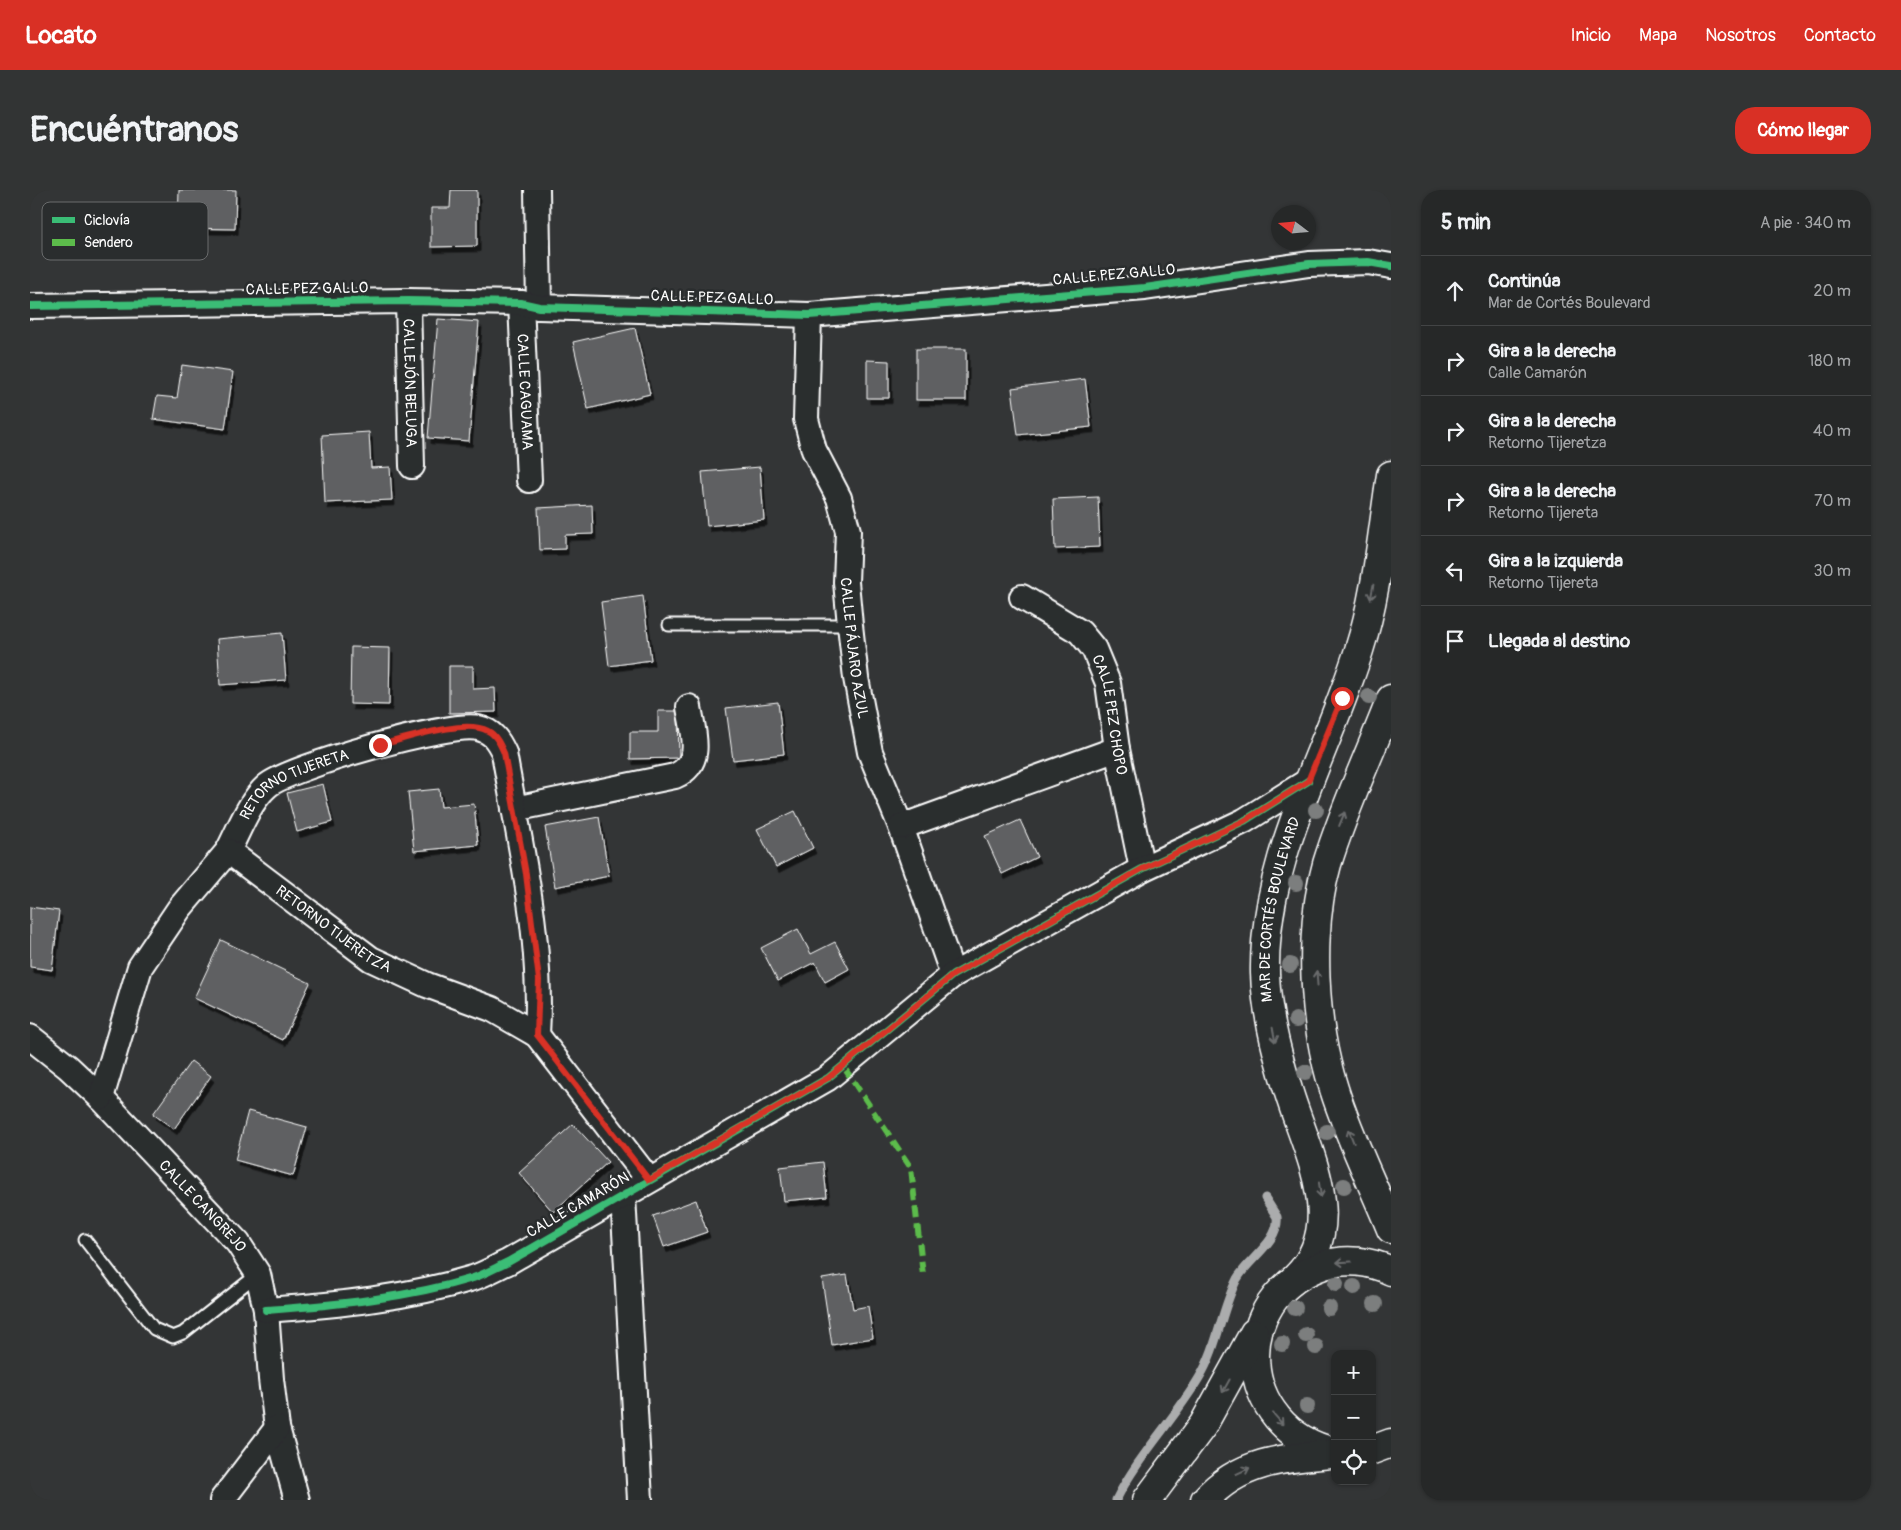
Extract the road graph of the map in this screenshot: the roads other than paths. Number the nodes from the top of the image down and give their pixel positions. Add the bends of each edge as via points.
1 (537, 190) edge
2 (1391, 266) edge
3 (408, 302) junction
4 (530, 305) junction
5 (30, 306) edge
6 (809, 314) junction
7 (412, 466) dead end
8 (1391, 475) edge
9 (529, 480) dead end
10 (1022, 597) dead end
11 (669, 625) dead end
12 (850, 626) junction
13 (1391, 699) edge
14 (689, 707) dead end
15 (1117, 749) junction
16 (1308, 781) junction
17 (514, 809) junction
18 (901, 827) junction
19 (228, 851) junction
20 (1142, 869) junction
21 (953, 975) junction
22 (537, 1035) junction
23 (30, 1037) edge
24 (101, 1098) junction
25 (649, 1180) junction
26 (623, 1196) junction
27 (1391, 1229) edge
28 (85, 1240) dead end
29 (1391, 1271) edge
30 (258, 1274) junction
31 (1291, 1282) junction
32 (266, 1310) junction
33 (1266, 1312) junction
34 (277, 1428) junction
35 (1391, 1443) edge
36 (1376, 1449) edge
37 (1391, 1449) edge
38 (1376, 1450) edge
39 (1331, 1452) edge
40 (1331, 1453) edge
41 (222, 1500) edge
42 (297, 1500) edge
43 (640, 1500) edge
44 (1147, 1500) edge
45 (1205, 1500) edge

1 - 4 street, CALLE CAGUAMA
2 - 6 street, CALLE PEZ GALLO via 1368,262 1309,264 1145,288
3 - 4 street, CALLE PEZ GALLO
3 - 5 street, CALLE PEZ GALLO
3 - 7 street, CALLEJÓN BELUGA
4 - 6 street, CALLE PEZ GALLO
4 - 9 street, CALLE CAGUAMA
6 - 12 street, CALLE PÁJARO AZUL via 806,418 814,450 839,498 848,531 846,582
8 -> 16 street, MAR DE CORTÉS BOULEVARD via 1360,648
10 - 15 street, CALLE PEZ CHOPO via 1080,632 1094,649 1108,683
11 - 12 lane
12 - 18 street, CALLE PÁJARO AZUL via 870,752
27 -> 13 street via 1348,1126 1324,1053 1314,942 1326,867
14 - 17 street via 696,744 694,759 685,771 675,776
15 - 18 street
15 - 20 street, CALLE PEZ CHOPO
16 - 20 street, CALLE CAMARÓN via 1244,821
16 -> 31 street, MAR DE CORTÉS BOULEVARD via 1275,889 1267,931 1265,974 1278,1055 1320,1191 1321,1222 1316,1245 1310,1261
17 - 19 street, RETORNO TIJERETA via 504,753 498,740 489,731 476,727 449,729 371,748 280,777 266,787
17 - 22 street, RETORNO TIJERETA via 539,980
18 - 21 street, CALLE PÁJARO AZUL
19 - 22 street, RETORNO TIJERETZA via 371,959 427,985 492,1009
19 - 24 street via 179,909 140,967
20 - 21 street, CALLE CAMARÓN
21 - 25 street, CALLE CAMARÓN via 828,1078
22 - 25 street, RETORNO TIJERETZA
23 - 24 street, CALLE CANGREJO
24 - 30 street, CALLE CANGREJO via 238,1243
25 - 26 street, CALLE CAMARÓN
26 - 32 street, CALLE CAMARÓN via 508,1262 475,1277 346,1304
26 - 43 street
28 - 30 lane via 154,1329 173,1336 183,1333
29 -> 31 street via 1372,1264 1343,1262 1315,1268
30 - 32 street, CALLE CANGREJO
31 - 33 street
32 - 34 street, CALLE CANGREJO
33 -> 39 street via 1254,1357 1265,1401 1273,1414 1295,1435
33 -> 44 street via 1212,1411
34 - 41 street
34 - 42 street, CALLE CANGREJO
35 - 36 street
37 - 38 street
45 -> 40 street via 1227,1479 1259,1464

